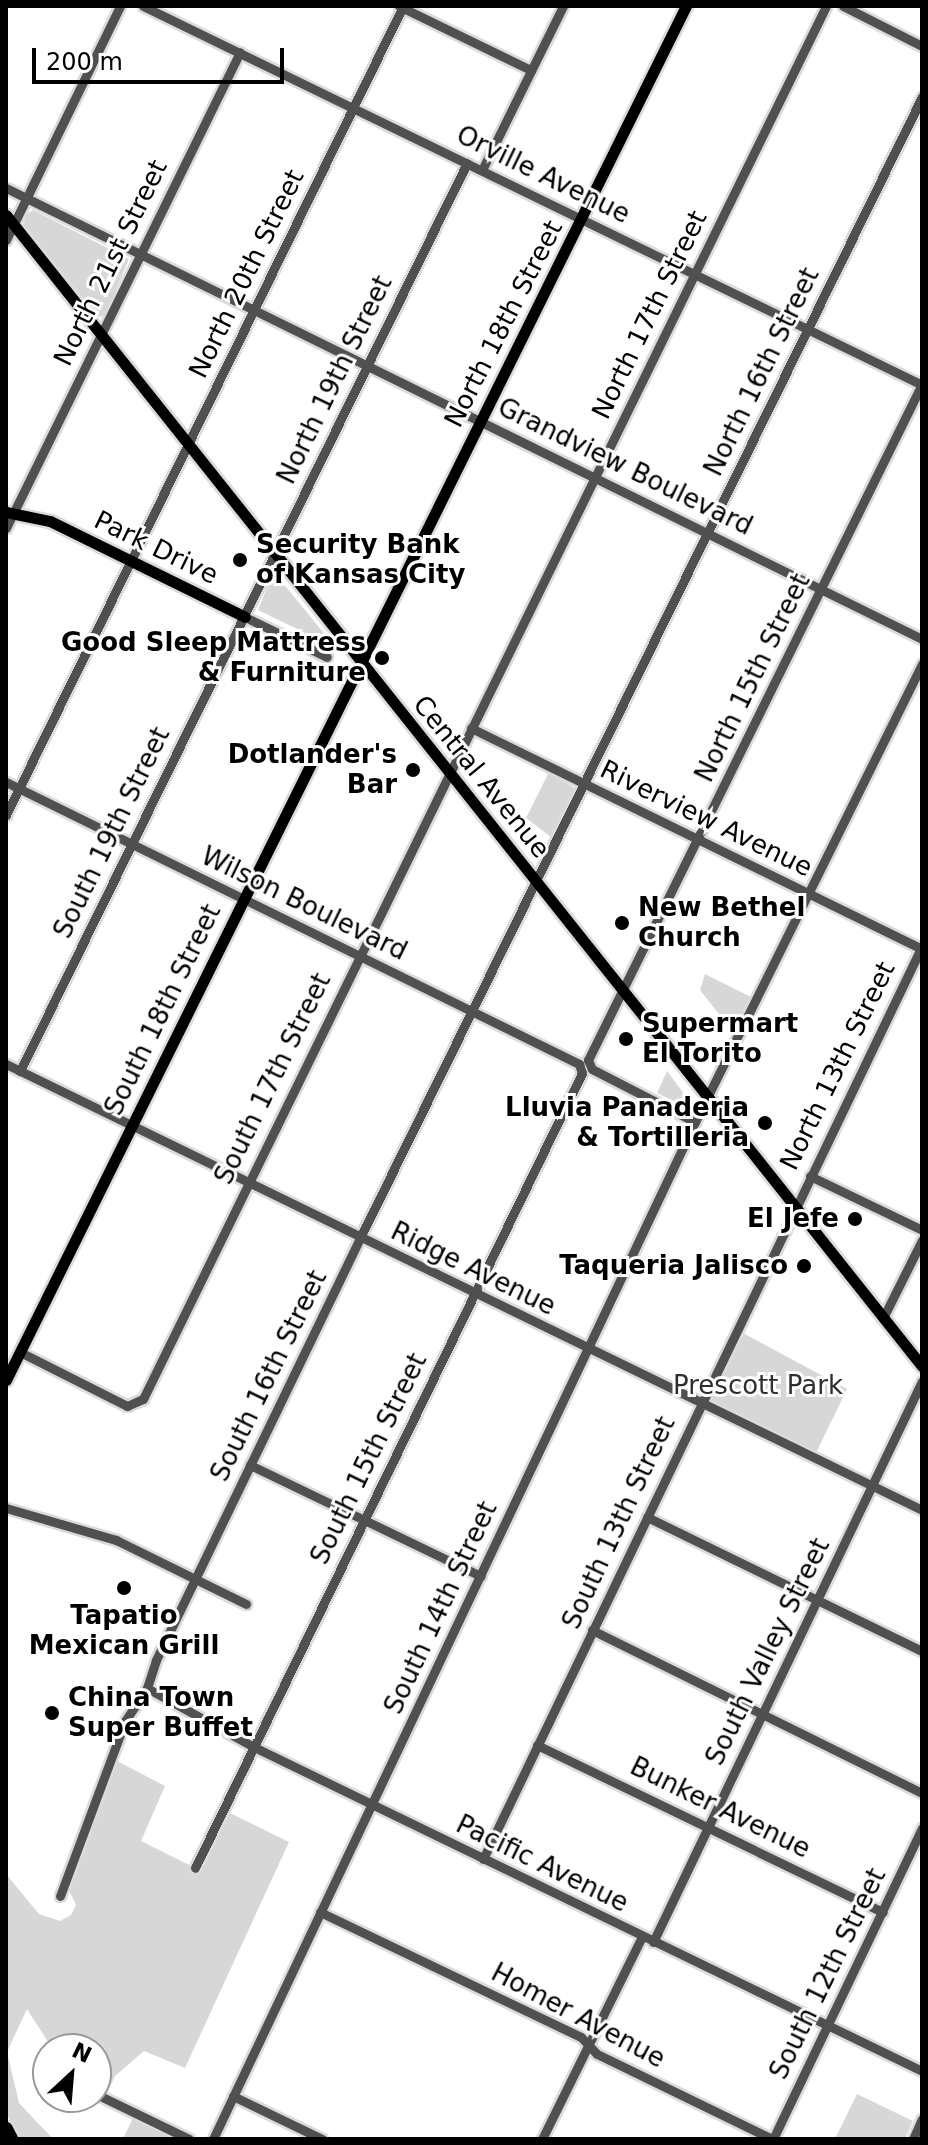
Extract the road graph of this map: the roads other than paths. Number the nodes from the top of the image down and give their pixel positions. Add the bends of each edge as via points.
1 (120, 6) edge
2 (143, 6) edge
3 (563, 6) edge
4 (686, 6) edge
5 (826, 6) edge
6 (843, 6) edge
7 (402, 7) edge
8 (922, 46) edge
9 (240, 52) junction
10 (531, 70) junction
11 (922, 97) edge
12 (354, 107) junction
13 (467, 163) junction
14 (482, 170) junction
15 (6, 188) edge
16 (29, 199) junction
17 (6, 215) edge
18 (581, 218) junction
19 (15, 225) junction
20 (6, 240) edge
21 (140, 254) junction
22 (695, 272) junction
23 (253, 311) junction
24 (808, 329) junction
25 (101, 334) junction
26 (367, 365) junction
27 (922, 385) edge
28 (480, 421) junction
29 (188, 444) junction
30 (595, 477) junction
31 (9, 509) edge
32 (6, 528) edge
33 (707, 532) junction
34 (274, 554) junction
35 (130, 561) junction
36 (822, 589) junction
37 (245, 617) junction
38 (922, 639) edge
39 (327, 657) dead end
40 (359, 660) junction
41 (922, 664) edge
42 (471, 728) junction
43 (448, 772) junction
44 (6, 782) edge
45 (585, 784) junction
46 (19, 788) junction
47 (6, 815) edge
48 (698, 839) junction
49 (131, 844) junction
50 (535, 882) junction
51 (810, 895) junction
52 (243, 898) junction
53 (922, 948) edge
54 (358, 956) junction
55 (622, 991) junction
56 (471, 1011) junction
57 (6, 1064) edge
58 (585, 1067) junction
59 (20, 1071) junction
60 (708, 1096) junction
61 (695, 1122) junction
62 (131, 1124) junction
63 (810, 1176) junction
64 (247, 1180) junction
65 (794, 1206) junction
66 (922, 1230) edge
67 (360, 1238) junction
68 (922, 1240) edge
69 (474, 1293) junction
70 (884, 1316) junction
71 (587, 1349) junction
72 (20, 1352) junction
73 (922, 1366) edge
74 (7, 1374) edge
75 (922, 1381) edge
76 (699, 1405) junction
77 (250, 1465) junction
78 (871, 1488) junction
79 (6, 1508) edge
80 (922, 1510) edge
81 (647, 1517) junction
82 (363, 1521) junction
83 (481, 1576) junction
84 (199, 1580) junction
85 (818, 1601) junction
86 (246, 1604) dead end
87 (592, 1630) junction
88 (922, 1651) edge
89 (147, 1688) junction
90 (763, 1715) junction
91 (537, 1745) junction
92 (254, 1747) junction
93 (922, 1793) edge
94 (371, 1805) junction
95 (708, 1827) junction
96 (922, 1828) edge
97 (483, 1859) junction
98 (195, 1868) dead end
99 (60, 1896) dead end
100 (320, 1912) junction
101 (883, 1912) junction
102 (642, 1937) junction
103 (653, 1942) junction
104 (827, 2027) junction
105 (588, 2046) junction
106 (922, 2071) edge
107 (233, 2096) junction
108 (112, 2102) edge
109 (922, 2119) edge
110 (6, 2129) edge
111 (11, 2139) edge
112 (189, 2139) edge
113 (213, 2139) edge
114 (322, 2139) edge
115 (542, 2139) edge
116 (772, 2139) edge
117 (913, 2139) edge

1 - 16 street
2 - 9 street, Orville Avenue
3 - 10 street
4 - 18 main road, North 18th Street
5 - 22 street, North 17th Street
6 - 8 street
7 - 10 street
7 - 12 street, North 20th Street
9 - 12 street, Orville Avenue
9 - 21 street, North 21st Street
10 - 14 street
11 - 24 street, North 16th Street
12 - 13 street, Orville Avenue
12 - 23 street, North 20th Street
13 - 14 street, Orville Avenue
13 - 26 street, North 19th Street
14 - 18 street, Orville Avenue
15 - 16 street, Grandview Boulevard
16 - 19 street
16 - 21 street, Grandview Boulevard
17 - 19 main road, Central Avenue
18 - 22 street, Orville Avenue
18 - 28 main road, North 18th Street
19 - 20 street
19 - 25 main road, Central Avenue
21 - 23 street, Grandview Boulevard
21 - 25 street, North 21st Street
22 - 24 street, Orville Avenue
22 - 30 street, North 17th Street
23 - 26 street, Grandview Boulevard
23 - 29 street, North 20th Street
24 - 27 street, Orville Avenue
24 - 33 street, North 16th Street
25 - 29 main road, Central Avenue
25 - 31 street, North 21st Street via 22,494
26 - 28 street, Grandview Boulevard
26 - 34 street, North 19th Street
27 - 36 street, North 15th Street
28 - 30 street, Grandview Boulevard
28 - 40 main road, North 18th Street
29 - 34 main road, Central Avenue
29 - 35 street, North 20th Street
30 - 33 street, Grandview Boulevard
30 - 42 street, North 17th Street
31 - 32 street, North 21st Street
31 - 35 main road, Park Drive via 50,521
33 - 36 street, Grandview Boulevard
33 - 45 street, North 16th Street
34 - 37 street, North 19th Street
34 - 40 main road, Central Avenue
35 - 37 main road, Park Drive
35 - 46 street, North 20th Street
36 - 38 street, Grandview Boulevard
36 - 48 street, North 15th Street
37 - 39 street, Park Drive
37 - 49 street, South 19th Street
40 - 43 main road, Central Avenue
40 - 52 main road, South 18th Street
41 - 51 street, South 14th Street
42 - 43 street, North 17th Street
42 - 45 street, Riverview Avenue
43 - 50 main road, Central Avenue
43 - 54 street, South 17th Street
44 - 46 street, Wilson Boulevard
45 - 48 street, Riverview Avenue
45 - 50 street, North 16th Street
46 - 47 street, North 20th Street
46 - 49 street, Wilson Boulevard
48 - 51 street, Riverview Avenue
48 - 55 street, North 15th Street
49 - 52 street, Wilson Boulevard
49 - 59 street, South 19th Street
50 - 55 main road, Central Avenue
50 - 56 street, South 16th Street
51 - 53 street, Riverview Avenue
51 - 60 street, South 14th Street
52 - 54 street, Wilson Boulevard
52 - 62 main road, South 18th Street
53 - 63 street, North 13th Street
54 - 56 street, Wilson Boulevard
54 - 64 street, South 17th Street
55 - 58 street, South 15th Street
55 - 60 main road, Central Avenue
56 - 58 street, Wilson Boulevard
56 - 67 street, South 16th Street
57 - 59 street, Ridge Avenue
58 - 61 street, Wilson Boulevard
58 - 69 street, South 15th Street
59 - 62 street, Ridge Avenue
60 - 61 street, South 14th Street
60 - 65 main road, Central Avenue
61 - 71 street, South 14th Street
62 - 64 street, Ridge Avenue
62 - 72 main road, South 18th Street
63 - 65 street, North 13th Street
63 - 66 street
64 - 67 street, Ridge Avenue
64 - 72 street, South 17th Street via 137,1406 127,1406
65 - 70 main road, Central Avenue
65 - 76 street, South 13th Street
67 - 69 street, Ridge Avenue
67 - 77 street, South 16th Street
68 - 70 street
69 - 71 street, Ridge Avenue
69 - 82 street, South 15th Street
70 - 73 main road, Central Avenue
71 - 76 street, Ridge Avenue
71 - 83 street, South 14th Street
72 - 74 main road, South 18th Street
75 - 78 street, South Valley Street
76 - 78 street, Ridge Avenue
76 - 81 street, South 13th Street
77 - 82 street
77 - 84 street, South 16th Street
78 - 80 street, Ridge Avenue
78 - 85 street, South Valley Street
79 - 84 street via 116,1540
81 - 85 street
81 - 87 street, South 13th Street
82 - 83 street
82 - 92 street, South 15th Street
83 - 94 street, South 14th Street
84 - 86 street
84 - 89 street, South 16th Street via 156,1660
85 - 88 street
85 - 90 street, South Valley Street
87 - 90 street
87 - 91 street, South 13th Street
89 - 92 street, Pacific Avenue
89 - 99 street, South 16th Street via 125,1721
90 - 93 street
90 - 95 street, South Valley Street
91 - 95 street, Bunker Avenue
91 - 97 street, South 13th Street
92 - 94 street, Pacific Avenue
92 - 98 street, South 15th Street
94 - 97 street, Pacific Avenue
94 - 100 street, South 14th Street
95 - 101 street, Bunker Avenue
95 - 103 street, South Valley Street
96 - 101 street, South 12th Street
97 - 102 street, Pacific Avenue
100 - 105 street, Homer Avenue via 581,2037
100 - 107 street, South 14th Street
101 - 104 street, South 12th Street
102 - 103 street, Pacific Avenue
102 - 105 street
103 - 104 street, Pacific Avenue
104 - 106 street, Pacific Avenue
104 - 116 street, South 12th Street
105 - 115 street
105 - 116 street, Homer Avenue
107 - 113 street, South 14th Street
107 - 114 street
108 - 112 street
109 - 117 street
110 - 111 highway

